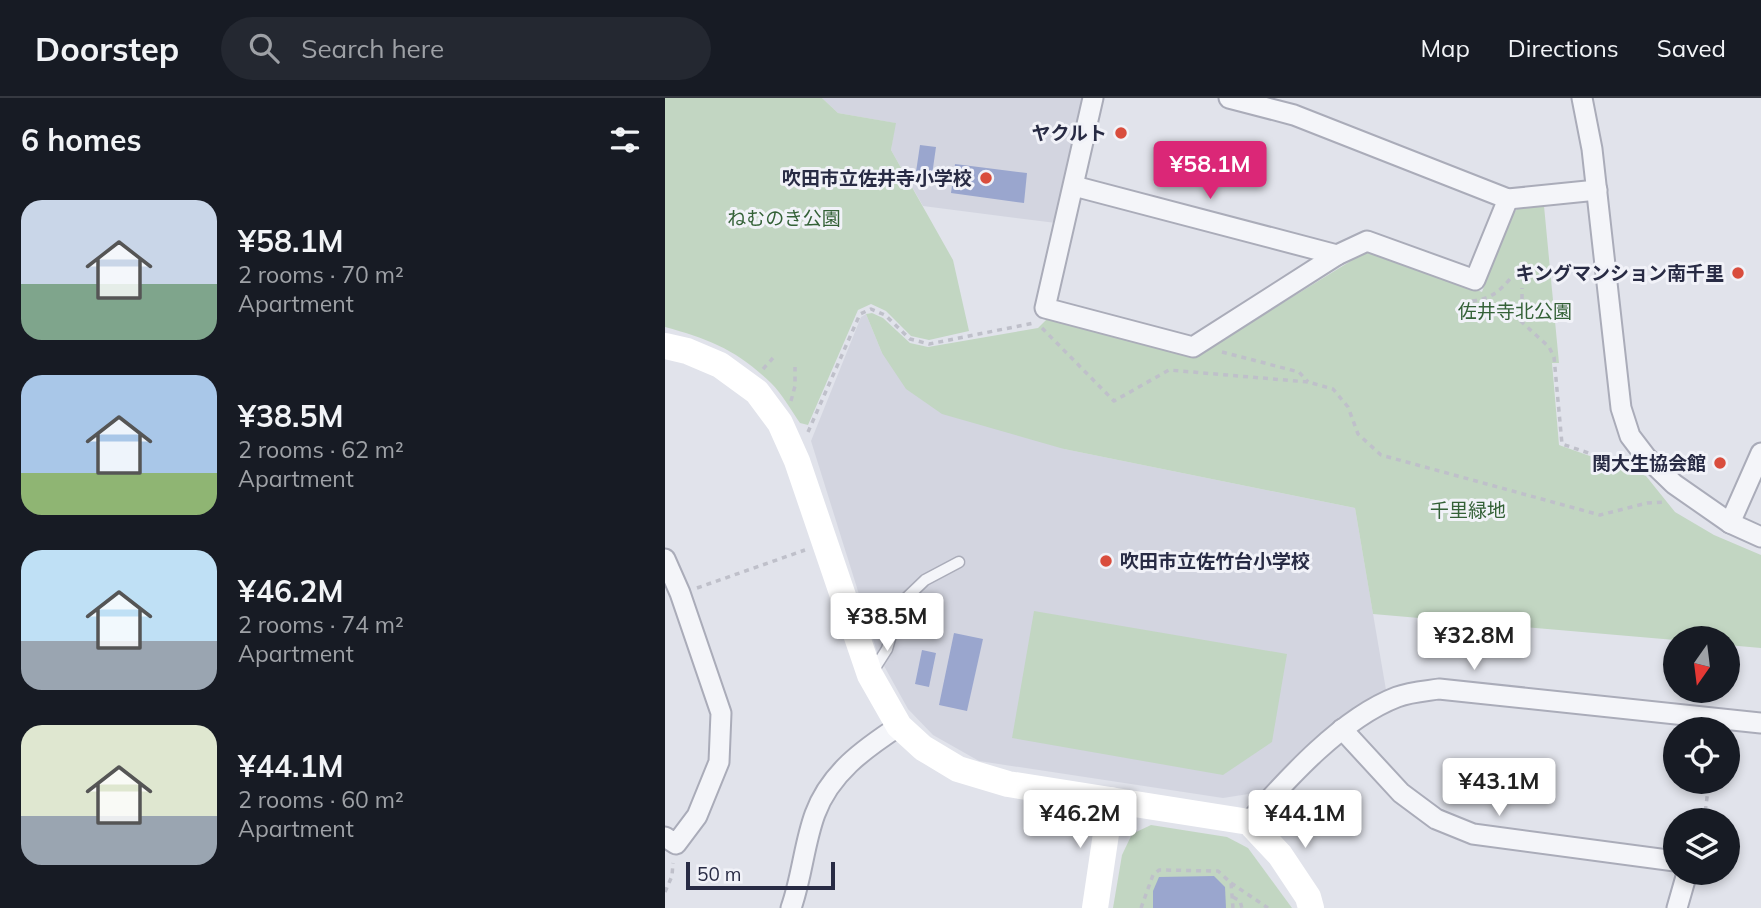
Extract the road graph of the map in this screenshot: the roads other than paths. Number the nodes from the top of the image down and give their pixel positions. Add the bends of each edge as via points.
1 (1093, 98) edge
2 (1229, 98) edge
3 (1582, 98) edge
4 (1074, 186) junction
5 (1597, 190) junction
6 (1508, 199) junction
7 (1337, 255) junction
8 (665, 346) edge
9 (1761, 453) edge
10 (1730, 523) junction
11 (1761, 537) edge
12 (665, 559) edge
13 (959, 562) dead end
14 (870, 675) junction
15 (1761, 723) edge
16 (899, 726) junction
17 (1342, 729) junction
18 (1111, 800) junction
19 (1249, 822) junction
20 (670, 841) edge
21 (1663, 859) edge
22 (1684, 885) edge
23 (791, 908) edge
24 (1095, 908) edge
25 (1311, 908) edge
26 (1677, 908) edge

1 - 4 street
2 - 6 street via 1294,115
3 - 5 street
4 - 7 street
4 - 7 street via 1045,308 1193,347
5 - 6 street
5 - 10 street via 1621,408 1630,436 1675,484
6 - 7 street via 1475,280 1367,241
8 - 14 street via 720,366 757,392 779,422 797,461
9 - 10 street
10 - 11 street
12 - 20 street via 721,713 719,762 697,816
13 - 14 lane via 925,580 900,604 887,649
14 - 16 street
15 - 17 street via 1439,689 1399,696
16 - 18 street via 923,748 958,769 1008,784
16 - 23 street via 858,754 830,783 815,814
17 - 19 street
17 - 21 street via 1401,793 1437,819 1473,834
18 - 19 street
18 - 24 street
19 - 25 street via 1280,855
22 - 26 street

